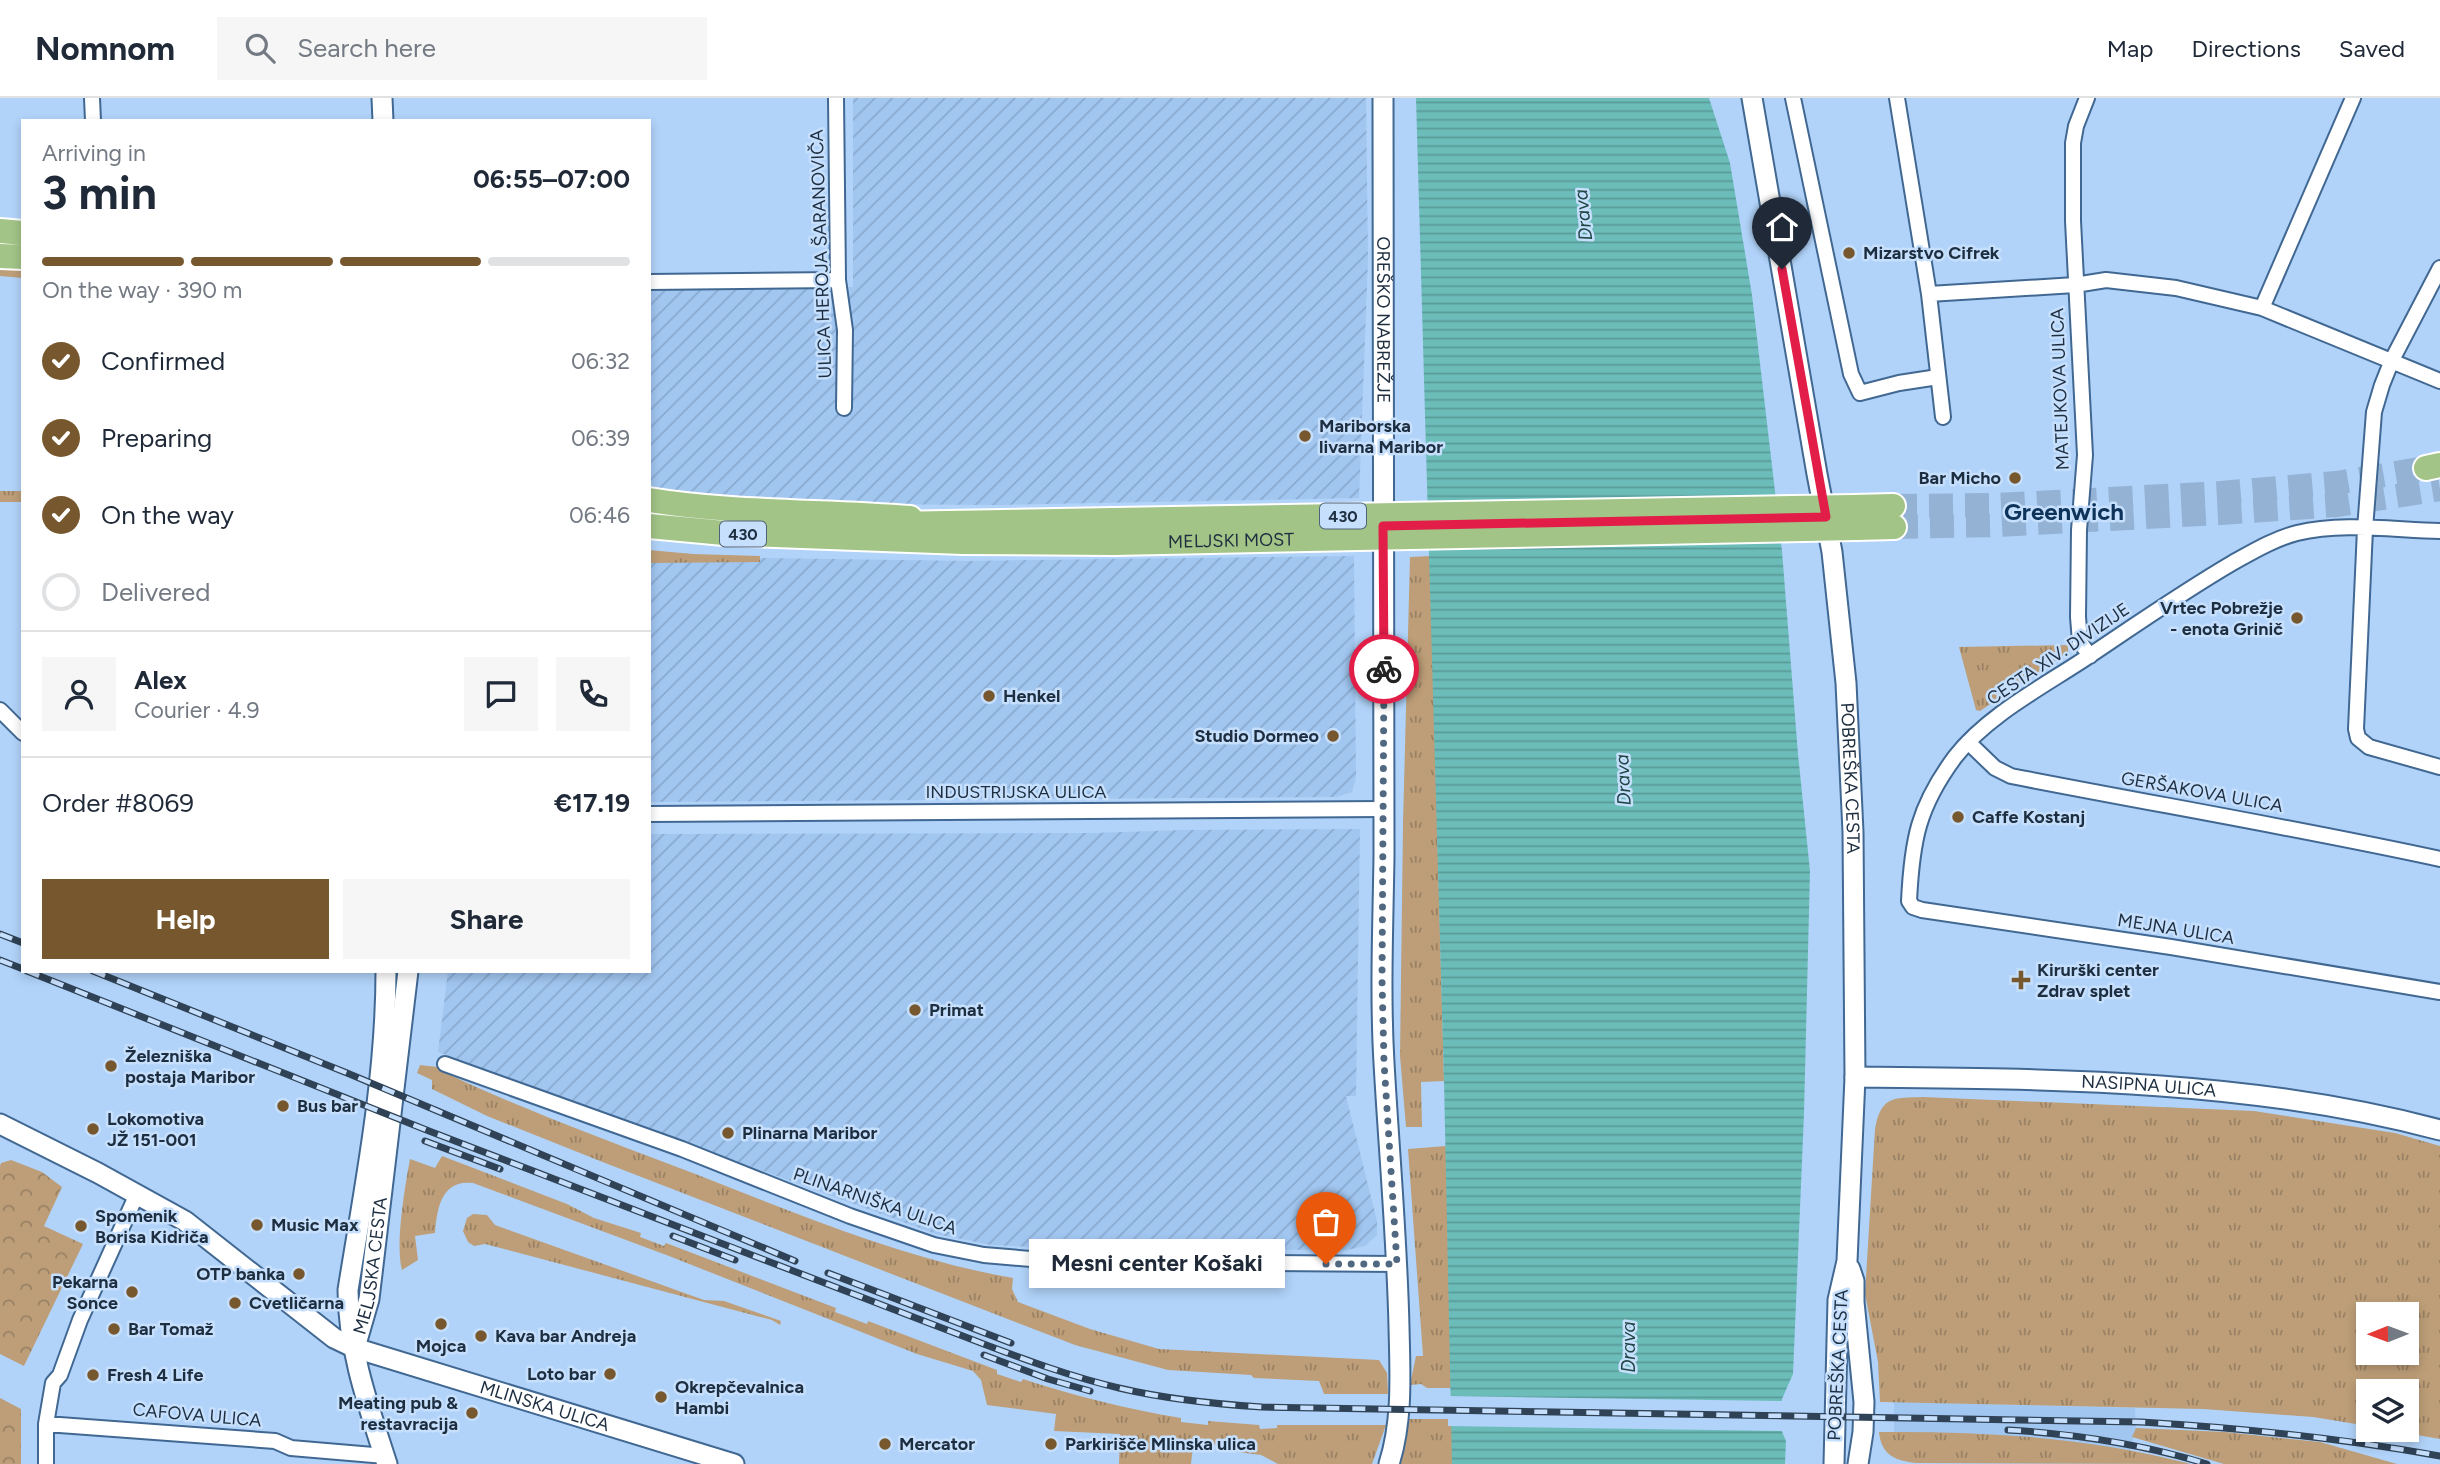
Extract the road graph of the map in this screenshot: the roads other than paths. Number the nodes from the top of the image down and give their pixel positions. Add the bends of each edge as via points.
1 (92, 98) edge
2 (382, 98) edge
3 (836, 98) edge
4 (1383, 98) edge
5 (1752, 98) edge
6 (1793, 98) edge
7 (1898, 98) edge
8 (2087, 98) edge
9 (2353, 98) edge
10 (93, 119) edge
11 (383, 119) edge
12 (0, 218) edge
13 (21, 219) edge
14 (0, 231) edge
15 (21, 233) edge
16 (0, 242) edge
17 (21, 244) edge
18 (0, 256) edge
19 (21, 257) edge
20 (2440, 268) edge
21 (838, 280) junction
22 (651, 282) edge
23 (2075, 285) junction
24 (1930, 295) junction
25 (2262, 308) junction
26 (2392, 360) junction
27 (1938, 377) junction
28 (2440, 381) edge
29 (844, 408) dead end
30 (1943, 417) dead end
31 (651, 500) edge
32 (651, 516) edge
33 (1826, 517) junction
34 (1894, 517) tunnel mouth
35 (651, 526) edge
36 (1383, 526) junction
37 (2365, 529) junction
38 (2440, 531) edge
39 (963, 532) junction
40 (651, 541) edge
41 (2090, 656) junction
42 (0, 710) edge
43 (21, 731) edge
44 (1968, 742) junction
45 (2440, 768) edge
46 (1383, 809) junction
47 (651, 814) edge
48 (2440, 859) edge
49 (1909, 901) joint
50 (386, 973) edge
51 (408, 973) edge
52 (2440, 992) edge
53 (445, 1064) dead end
54 (1855, 1077) junction
55 (0, 1124) edge
56 (2440, 1130) edge
57 (137, 1194) junction
58 (1847, 1261) junction
59 (1397, 1264) junction
60 (355, 1348) junction
61 (46, 1424) junction
62 (386, 1460) edge
63 (46, 1464) edge
64 (734, 1464) edge
65 (1389, 1464) edge
66 (1834, 1464) edge
67 (1858, 1464) edge

1 - 10 street
2 - 11 street
3 - 21 street, ULICA HEROJA ŠARANOVIČA
4 - 36 street, OREŠKO NABREŽJE
5 - 33 street, POBREŠKA CESTA
6 - 27 street via 1851,374 1860,393
7 - 24 street
8 - 23 street, MATEJKOVA ULICA via 2073,143
9 - 25 street
12 - 13 highway
14 - 15 highway
16 - 17 highway
18 - 19 highway
20 - 26 street
21 - 22 street
21 - 29 street, ULICA HEROJA ŠARANOVIČA via 845,330
23 - 24 street
23 - 25 street via 2106,280 2141,282
23 - 41 street, MATEJKOVA ULICA via 2085,455 2078,530 2078,617 2080,642
24 - 27 street
25 - 26 street
26 - 28 street
26 - 37 street via 2374,412
27 - 30 street
31 - 39 highway via 726,510 837,512
32 - 39 highway, 430
33 - 36 street
33 - 54 street, POBREŠKA CESTA via 1849,732
34 - 39 highway, MELJSKI MOST / 430, bridge
35 - 39 highway, 430 via 724,533
36 - 46 street, OREŠKO NABREŽJE
37 - 38 street, CESTA XIV. DIVIZIJE
37 - 41 street, CESTA XIV. DIVIZIJE via 2319,529 2282,537 2208,576
37 - 45 street via 2358,738 2369,747
39 - 40 highway via 825,549 723,548
41 - 44 street, CESTA XIV. DIVIZIJE
42 - 43 street
44 - 48 street, GERŠAKOVA ULICA via 1995,768 2011,776
44 - 49 street, CESTA XIV. DIVIZIJE via 1920,818
46 - 47 street, INDUSTRIJSKA ULICA
46 - 59 street, OREŠKO NABREŽJE via 1384,1049
49 - 52 street, MEJNA ULICA via 1922,910
50 - 60 street, MELJSKA CESTA via 383,1057 348,1290
51 - 60 street, MELJSKA CESTA via 369,1299
53 - 59 street, PLINARNIŠKA ULICA via 934,1245 1055,1261
54 - 56 street, NASIPNA ULICA via 2165,1087 2286,1099
54 - 58 street, POBREŠKA CESTA
55 - 57 street, MLINSKA ULICA
57 - 60 street, MLINSKA ULICA via 185,1221 334,1338
57 - 61 street via 53,1383
58 - 66 street, POBREŠKA CESTA via 1838,1300
58 - 67 street via 1854,1281 1864,1402
59 - 65 street, OREŠKO NABREŽJE via 1399,1406
60 - 62 street
60 - 64 street, MLINSKA ULICA
61 - 62 street, CAFOVA ULICA via 281,1443
61 - 63 street

